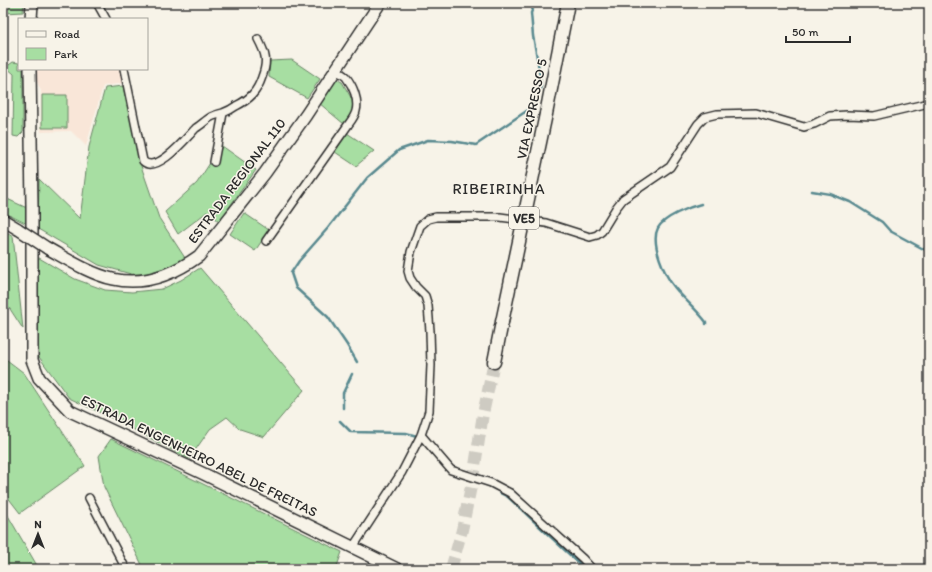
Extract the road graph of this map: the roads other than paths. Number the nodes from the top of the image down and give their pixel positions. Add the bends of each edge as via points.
1 (32, 3) edge
2 (97, 3) edge
3 (380, 3) edge
4 (568, 3) edge
5 (31, 18) edge
6 (105, 18) edge
7 (258, 39) dead end
8 (30, 70) edge
9 (124, 70) edge
10 (335, 70) junction
11 (929, 103) edge
12 (223, 113) junction
13 (214, 162) dead end
14 (3, 220) edge
15 (266, 241) dead end
16 (494, 362) tunnel mouth
17 (421, 436) junction
18 (88, 498) dead end
19 (353, 547) junction
20 (126, 569) edge
21 (397, 569) edge
22 (592, 569) edge

1 - 5 main road
2 - 6 street
3 - 10 main road, ESTRADA REGIONAL 110
4 - 16 main road, VIA EXPRESSO 5 / VE5, bridge
7 - 12 street via 265,56 265,68 259,84 251,97
8 - 19 main road, ESTRADA ENGENHEIRO ABEL DE FREITAS via 32,360 39,378 70,411
9 - 12 street via 143,161 148,164 154,164 170,154 196,129
10 - 14 main road, ESTRADA REGIONAL 110, bridge via 265,174 199,256 176,270 144,281 113,279 76,264
10 - 15 street via 345,76 351,86 356,96 356,112
11 - 17 street via 874,116 830,116 804,127 756,113 717,114 705,117 670,167 623,199 602,231 590,237 546,223 500,217 436,216 428,219 420,226 408,271 413,283 425,296 430,325 429,411
12 - 13 street
17 - 19 street via 402,472
17 - 22 street via 451,470 510,493
18 - 20 street
19 - 21 main road, ESTRADA ENGENHEIRO ABEL DE FREITAS

